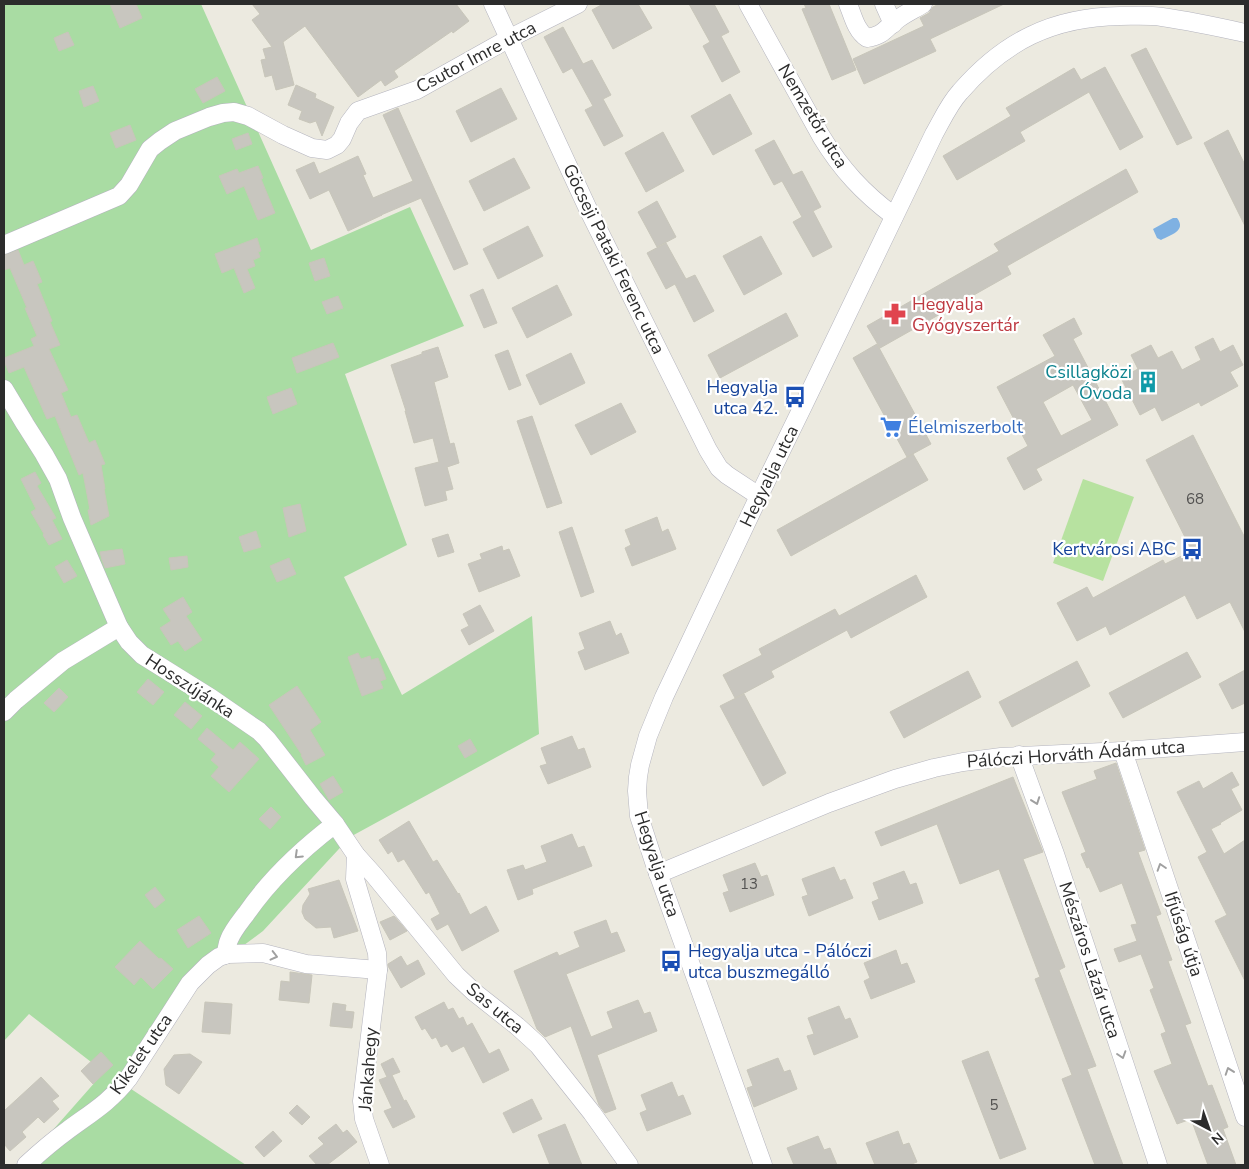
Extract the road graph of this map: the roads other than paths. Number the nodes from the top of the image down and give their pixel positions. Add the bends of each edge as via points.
1 (493, 4) edge
2 (578, 4) edge
3 (748, 4) edge
4 (848, 4) edge
5 (884, 4) edge
6 (923, 4) edge
7 (893, 24) junction
8 (1245, 32) edge
9 (508, 39) junction
10 (894, 216) junction
11 (4, 245) edge
12 (4, 390) edge
13 (758, 496) junction
14 (119, 627) junction
15 (4, 712) edge
16 (1245, 742) edge
17 (1123, 751) junction
18 (1019, 755) junction
19 (335, 824) junction
20 (356, 855) junction
21 (658, 874) junction
22 (225, 954) junction
23 (378, 970) junction
24 (1245, 1117) edge
25 (26, 1165) edge
26 (380, 1165) edge
27 (629, 1165) edge
28 (763, 1165) edge
29 (1158, 1165) edge

1 - 9 street, Göcseji Pataki Ferenc utca
2 - 9 street, Csutor Imre utca
3 - 10 street, Nemzetőr utca via 833,156 865,193
4 - 7 street via 861,34 867,38 875,37
5 - 7 street
6 - 7 street
8 - 10 street, Hegyalja utca via 1162,17 1108,16 1065,22 1022,40 1003,52 959,93 945,113
9 - 11 street, Csutor Imre utca via 417,90 358,111 342,140 327,150 312,148 240,113 209,117 174,132 154,145 119,196
9 - 13 street, Göcseji Pataki Ferenc utca via 588,210 708,450 719,468
10 - 13 street, Hegyalja utca
12 - 14 street, Hosszújánka via 58,479
13 - 21 street, Hegyalja utca via 664,697 642,754 637,784 639,816
14 - 15 street via 63,661
14 - 19 street, Hosszújánka via 142,655 259,731
16 - 17 street, Pálóczi Horváth Ádám utca
17 - 18 street, Pálóczi Horváth Ádám utca
24 -> 17 street, Ifjúság útja
18 - 21 street, Pálóczi Horváth Ádám utca via 964,762 895,779
18 -> 29 street, Mészáros Lázár utca
19 - 20 street, Hosszújánka
19 -> 22 street via 310,843 256,900 236,927
20 - 23 street via 355,879 378,952
20 - 27 street, Sas utca via 456,975 538,1045
21 - 28 street, Hegyalja utca
22 -> 23 street via 263,953 306,964
22 - 25 street, Kikelet utca via 190,983 117,1092
23 - 26 street, Jánkahegy via 362,1101 364,1120

